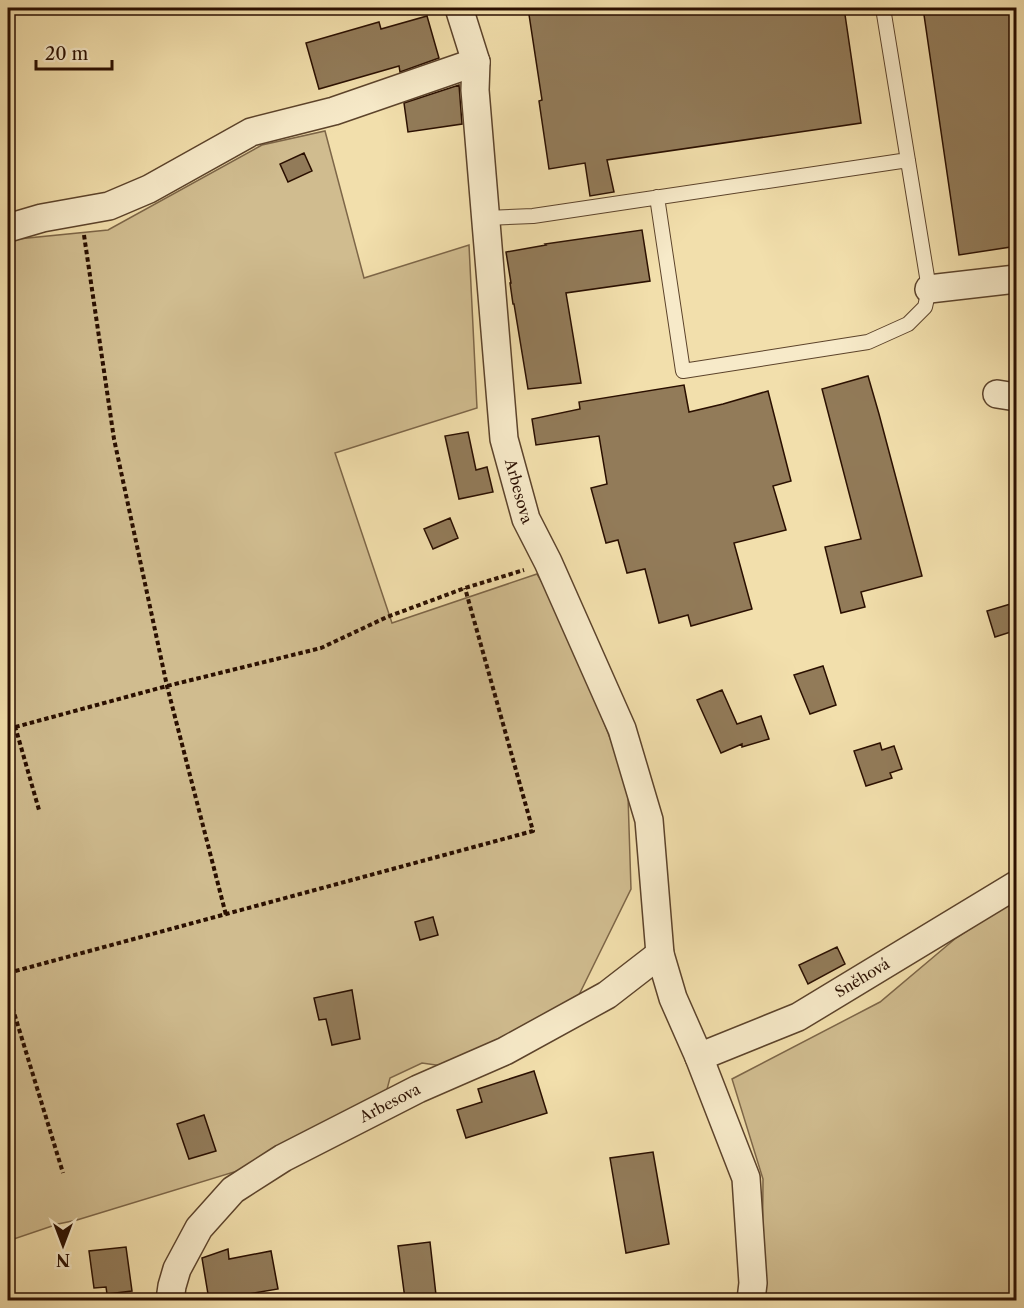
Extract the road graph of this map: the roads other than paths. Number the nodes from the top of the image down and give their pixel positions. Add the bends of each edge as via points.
1 (459, 8) edge
2 (883, 8) edge
3 (476, 62) junction
4 (908, 160) junction
5 (657, 197) junction
6 (486, 218) junction
7 (8, 228) edge
8 (1017, 279) edge
9 (928, 289) junction
10 (1017, 885) edge
11 (660, 954) junction
12 (699, 1057) junction
13 (170, 1300) edge
14 (751, 1300) edge

1 - 3 street, Arbesova
2 - 4 lane
3 - 6 street, Arbesova
3 - 7 street via 334,111 251,132 149,189 109,206
4 - 5 lane
4 - 9 lane
5 - 6 lane via 534,216
5 - 9 lane via 683,371 868,342 909,324 925,307
6 - 11 street, Arbesova via 504,438 526,519 622,729 648,820
8 - 9 street
10 - 12 street, Sněhová via 798,1017
11 - 12 street, Arbesova via 673,998
11 - 13 street, Arbesova via 597,1001 505,1051 418,1089 283,1158 232,1190 199,1228 177,1269
12 - 14 street, Arbesova via 746,1178

